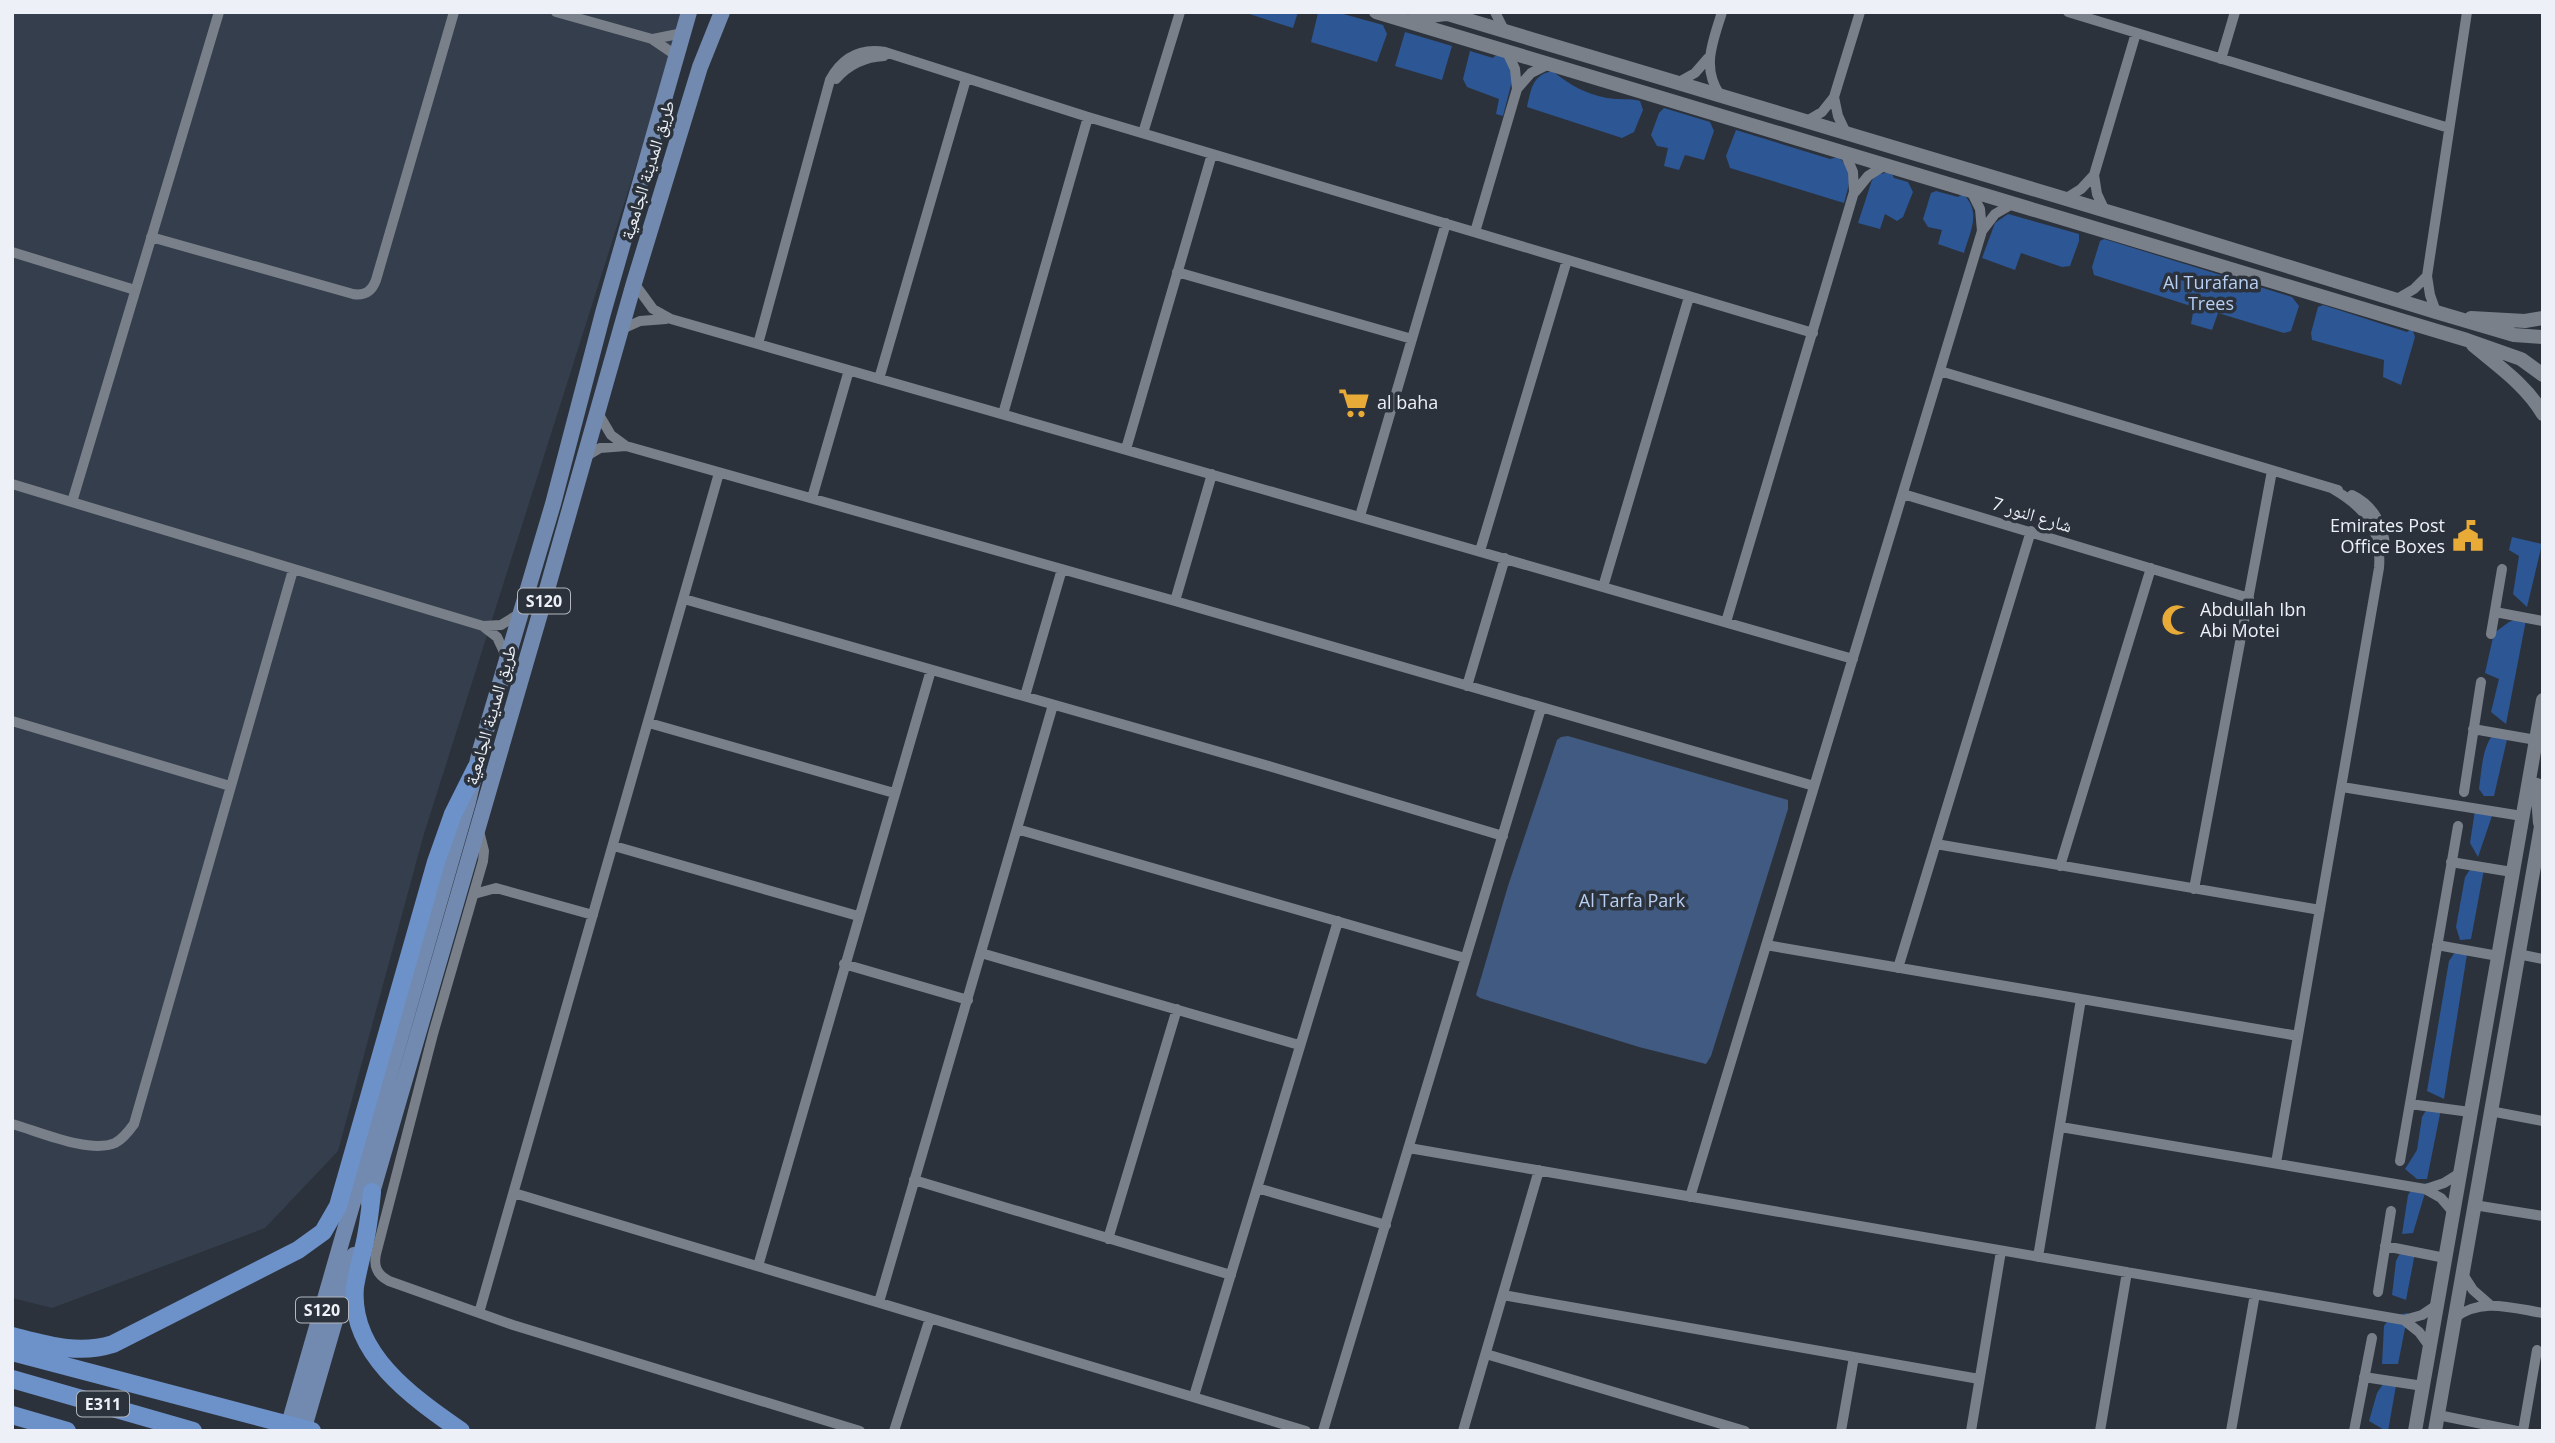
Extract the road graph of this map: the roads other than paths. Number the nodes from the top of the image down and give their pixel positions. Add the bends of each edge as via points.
1 (219, 12) edge
2 (454, 12) edge
3 (556, 12) edge
4 (689, 12) edge
5 (713, 12) edge
6 (722, 12) edge
7 (1180, 12) edge
8 (1376, 12) edge
9 (1415, 12) edge
10 (1495, 12) edge
11 (1722, 12) edge
12 (1860, 12) edge
13 (2068, 12) edge
14 (2235, 12) edge
15 (2467, 12) edge
16 (1455, 14) edge
17 (713, 30) junction
18 (1505, 31) junction
19 (683, 33) junction
20 (2136, 33) junction
21 (652, 39) junction
22 (1507, 51) junction
23 (677, 56) junction
24 (1708, 58) junction
25 (2221, 59) junction
26 (1550, 64) junction
27 (966, 79) junction
28 (1677, 83) junction
29 (1517, 89) junction
30 (1720, 96) junction
31 (1834, 97) junction
32 (1088, 117) junction
33 (1805, 122) junction
34 (2449, 128) junction
35 (1143, 133) junction
36 (1846, 134) junction
37 (1845, 153) junction
38 (1212, 154) junction
39 (1885, 165) junction
40 (2094, 175) junction
41 (1971, 191) junction
42 (1854, 192) junction
43 (2065, 198) junction
44 (2014, 203) junction
45 (2105, 211) junction
46 (1446, 223) junction
47 (2153, 225) junction
48 (2096, 228) junction
49 (1982, 231) junction
50 (1475, 232) junction
51 (151, 237) junction
52 (12, 252) edge
53 (1567, 260) junction
54 (1177, 272) junction
55 (2427, 276) junction
56 (634, 283) junction
57 (135, 290) junction
58 (1689, 297) junction
59 (2397, 299) junction
60 (2437, 312) junction
61 (2543, 318) edge
62 (2461, 319) junction
63 (671, 320) junction
64 (620, 330) junction
65 (1813, 334) junction
66 (2543, 337) edge
67 (1412, 339) junction
68 (2467, 340) junction
69 (758, 344) junction
70 (849, 370) junction
71 (1940, 371) junction
72 (2543, 375) edge
73 (879, 379) junction
74 (597, 410) junction
75 (1003, 414) junction
76 (2543, 414) edge
77 (626, 446) junction
78 (1126, 449) junction
79 (585, 457) junction
80 (2272, 471) junction
81 (719, 473) junction
82 (1212, 474) junction
83 (12, 484) edge
84 (1903, 494) junction
85 (812, 498) junction
86 (72, 502) junction
87 (1360, 516) junction
88 (2031, 531) junction
89 (1480, 551) junction
90 (1505, 558) junction
91 (2151, 568) junction
92 (1062, 569) junction
93 (2502, 569) dead end
94 (293, 570) junction
95 (1603, 587) junction
96 (2249, 598) junction
97 (684, 599) junction
98 (1175, 601) junction
99 (522, 611) junction
100 (2495, 612) junction
101 (2543, 621) edge
102 (1726, 622) junction
103 (483, 626) junction
104 (2491, 634) dead end
105 (1853, 659) junction
106 (508, 660) junction
107 (930, 670) junction
108 (2481, 682) dead end
109 (1467, 687) junction
110 (1025, 696) junction
111 (2543, 700) edge
112 (1053, 705) junction
113 (1541, 708) junction
114 (13, 722) edge
115 (649, 723) junction
116 (2473, 729) junction
117 (2536, 740) junction
118 (476, 768) junction
119 (2529, 783) junction
120 (230, 786) junction
121 (1814, 786) junction
122 (2342, 787) junction
123 (2464, 792) dead end
124 (894, 793) junction
125 (2522, 816) junction
126 (2458, 825) dead end
127 (2542, 825) edge
128 (478, 827) junction
129 (1017, 829) junction
130 (1503, 836) junction
131 (1936, 844) junction
132 (614, 846) junction
133 (2451, 862) junction
134 (2538, 863) edge
135 (2060, 866) junction
136 (481, 870) junction
137 (2512, 873) junction
138 (496, 888) junction
139 (2194, 889) junction
140 (474, 894) junction
141 (2320, 910) junction
142 (593, 915) junction
143 (858, 916) junction
144 (1338, 921) junction
145 (1766, 945) junction
146 (2437, 945) junction
147 (981, 953) junction
148 (2518, 954) junction
149 (2498, 956) junction
150 (1465, 958) junction
151 (2543, 959) edge
152 (844, 964) junction
153 (1898, 968) junction
154 (2493, 985) junction
155 (2081, 999) junction
156 (968, 1000) junction
157 (1177, 1009) junction
158 (2298, 1036) junction
159 (2502, 1044) junction
160 (1299, 1045) junction
161 (2410, 1104) junction
162 (2490, 1111) junction
163 (2470, 1112) junction
164 (2543, 1121) edge
165 (12, 1124) edge
166 (2061, 1127) junction
167 (1409, 1148) junction
168 (2400, 1161) dead end
169 (2276, 1163) junction
170 (1539, 1170) junction
171 (2460, 1172) junction
172 (914, 1180) junction
173 (1257, 1188) junction
174 (2425, 1189) junction
175 (364, 1191) junction
176 (514, 1192) junction
177 (1690, 1196) junction
178 (2474, 1205) junction
179 (2391, 1210) dead end
180 (2453, 1212) junction
181 (2543, 1216) edge
182 (1385, 1226) junction
183 (1108, 1239) junction
184 (2385, 1246) junction
185 (2001, 1251) junction
186 (2038, 1256) junction
187 (2445, 1258) junction
188 (758, 1266) junction
189 (2127, 1272) junction
190 (2462, 1273) junction
191 (1230, 1275) junction
192 (2378, 1292) dead end
193 (2255, 1294) junction
194 (1503, 1295) junction
195 (880, 1302) junction
196 (2489, 1304) junction
197 (2437, 1305) junction
198 (480, 1312) junction
199 (2543, 1313) edge
200 (930, 1318) junction
201 (2454, 1318) junction
202 (2404, 1320) junction
203 (12, 1336) edge
204 (2372, 1338) dead end
205 (2430, 1347) junction
206 (2537, 1350) dead end
207 (12, 1352) edge
208 (1486, 1354) junction
209 (1854, 1357) junction
210 (2364, 1377) junction
211 (12, 1379) edge
212 (1979, 1379) junction
213 (2423, 1386) junction
214 (1194, 1396) junction
215 (12, 1415) edge
216 (2438, 1415) junction
217 (67, 1431) edge
218 (193, 1431) edge
219 (287, 1431) edge
220 (303, 1431) edge
221 (312, 1431) edge
222 (461, 1431) edge
223 (860, 1431) edge
224 (894, 1431) edge
225 (1306, 1431) edge
226 (1323, 1431) edge
227 (1463, 1431) edge
228 (1745, 1431) edge
229 (1841, 1431) edge
230 (1971, 1431) edge
231 (2100, 1431) edge
232 (2231, 1431) edge
233 (2354, 1431) edge
234 (2415, 1431) edge
235 (2435, 1431) edge
236 (2517, 1431) edge
237 (2524, 1431) edge

1 - 51 street
2 - 51 street via 376,279 368,293 353,294
3 - 21 street
4 - 19 main road, طريق المدينة الجامعية / S120
5 - 17 main road
6 - 17 main road, طريق المدينة الجامعية / S120
7 - 35 street
8 - 22 main road
9 - 16 main road
10 - 18 street
11 - 24 street
12 - 31 street
13 - 20 street
14 - 25 street
15 - 34 street
16 - 18 main road
17 - 56 main road, طريق المدينة الجامعية / S120
18 - 28 main road
19 - 21 street
19 - 23 main road, طريق المدينة الجامعية / S120
20 - 25 street
20 - 40 street
21 - 23 street
22 - 26 main road
22 - 29 street via 1516,69
23 - 99 main road, طريق المدينة الجامعية / S120
24 - 28 street via 1695,73
24 - 30 street
25 - 34 street
26 - 29 street via 1531,73
26 - 37 main road
27 - 32 street
27 - 69 street via 870,51 846,58 835,72
27 - 73 street
28 - 30 main road
29 - 50 street
30 - 33 main road
31 - 33 street via 1822,112
31 - 36 street
32 - 35 street
32 - 75 street
33 - 36 main road
34 - 55 street
35 - 38 street
36 - 43 main road
37 - 39 main road
37 - 42 street via 1853,172
38 - 46 street
38 - 54 street
39 - 41 main road
39 - 42 street
40 - 43 street
40 - 45 street
41 - 44 main road
41 - 49 street via 1980,209
42 - 65 street
43 - 45 main road
44 - 48 main road
44 - 49 street via 1996,214
45 - 47 main road
46 - 50 street
46 - 67 street
47 - 48 main road via 2150,234
47 - 59 main road
48 - 68 main road
49 - 71 street
50 - 53 street
51 - 57 street
52 - 57 street
53 - 58 street
53 - 89 street
54 - 67 street
54 - 78 street
55 - 59 street
55 - 60 street
56 - 63 street via 653,309
56 - 64 main road, طريق المدينة الجامعية / S120
57 - 86 street
58 - 65 street
58 - 95 street
59 - 60 main road
60 - 62 main road
61 - 62 main road
62 - 66 main road via 2514,335
63 - 64 street via 639,321
63 - 69 street
64 - 74 main road, طريق المدينة الجامعية / S120
65 - 102 street
67 - 87 street
68 - 72 main road via 2521,359
68 - 76 main road via 2509,374
69 - 70 street
70 - 73 street
70 - 85 street
71 - 80 street
71 - 84 street
73 - 75 street
74 - 77 street via 611,435
74 - 79 main road, طريق المدينة الجامعية / S120
75 - 78 street
77 - 79 street via 600,448
77 - 81 street
78 - 82 street
79 - 128 main road, طريق المدينة الجامعية / S120
80 - 96 street
80 - 122 street via 2358,498 2380,523 2385,544
81 - 85 street
81 - 97 street
82 - 87 street
82 - 98 street
83 - 86 street
84 - 88 street, شارع النور 7
84 - 105 street
85 - 92 street
86 - 94 street
87 - 89 street
88 - 91 street, شارع النور 7
88 - 131 street
89 - 90 street
90 - 95 street
90 - 109 street
91 - 96 street, شارع النور 7
91 - 135 street
92 - 98 street
92 - 110 street
93 - 100 street
94 - 103 street
94 - 120 street
95 - 102 street
96 - 139 street
97 - 107 street
97 - 115 street
98 - 109 street
99 - 103 street via 501,625
99 - 106 main road, طريق المدينة الجامعية / S120
100 - 101 street
100 - 104 street
102 - 105 street
103 - 106 street via 497,637
105 - 121 street
106 - 118 main road, طريق المدينة الجامعية / S120
107 - 110 street
107 - 124 street
108 - 116 street
109 - 113 street
110 - 112 street
111 - 117 main road
112 - 129 street
112 - 130 street
113 - 121 street
113 - 130 street
114 - 120 street
115 - 124 street
115 - 132 street
116 - 117 street
116 - 123 street
117 - 119 main road
118 - 175 main road, طريق المدينة الجامعية / S120
118 - 203 highway via 436,862 338,1206 323,1232 298,1250 113,1345 72,1350
119 - 125 main road
119 - 127 main road via 2537,785
120 - 165 street via 134,1124 115,1143 103,1146 75,1143
121 - 145 street
122 - 125 street
122 - 141 street
124 - 143 street
125 - 137 main road
126 - 133 street
127 - 134 main road
128 - 136 street via 484,851
128 - 175 main road, طريق المدينة الجامعية / S120
129 - 144 street
129 - 147 street
130 - 150 street
131 - 135 street
131 - 153 street
132 - 142 street
132 - 143 street
133 - 137 street
133 - 146 street
134 - 148 main road
135 - 139 street
136 - 138 street
136 - 140 street
137 - 149 main road
138 - 140 street
138 - 142 street
139 - 141 street
140 - 198 street via 374,1263 388,1281
141 - 158 street
142 - 176 street
143 - 152 street
144 - 150 street
144 - 160 street
145 - 153 street
145 - 177 street
146 - 149 street
146 - 161 street
147 - 156 street
147 - 157 street
148 - 151 street
148 - 159 main road
149 - 154 main road
150 - 167 street
152 - 156 street
152 - 188 street
153 - 155 street
154 - 159 main road via 2493,1042
154 - 163 main road
155 - 158 street
155 - 166 street
156 - 172 street
157 - 160 street
157 - 183 street
158 - 169 street
159 - 162 main road
160 - 173 street
161 - 163 street
161 - 168 street
162 - 164 street
162 - 178 main road
163 - 171 main road
166 - 169 street
166 - 186 street
167 - 170 street
167 - 182 street
169 - 174 street
170 - 177 street
170 - 194 street
171 - 174 street via 2444,1184
171 - 180 main road
172 - 183 street
172 - 195 street
173 - 182 street
173 - 191 street
174 - 180 street
175 - 219 main road, طريق المدينة الجامعية / S120
175 - 220 main road, طريق المدينة الجامعية / S120
175 - 222 highway via 367,1231 355,1288 367,1345 416,1397
176 - 188 street
176 - 198 street
177 - 185 street
178 - 181 street
178 - 190 main road
179 - 184 street
180 - 187 main road
182 - 226 street
183 - 191 street
184 - 187 street
184 - 192 street
185 - 186 street
185 - 212 street
186 - 189 street
187 - 197 main road
188 - 195 street
189 - 193 street
189 - 231 street
190 - 196 street
190 - 201 main road
191 - 214 street
193 - 202 street
193 - 232 street
194 - 208 street
194 - 209 street
195 - 200 street
196 - 199 street
196 - 201 street
197 - 202 street
197 - 205 main road
198 - 223 street
200 - 214 street
200 - 224 street
201 - 216 main road
202 - 205 street
204 - 210 street
205 - 213 main road
206 - 237 street
207 - 221 highway
208 - 227 street
208 - 228 street
209 - 212 street
209 - 229 street
210 - 213 street
210 - 233 street
211 - 218 highway, E311
212 - 230 street
213 - 234 main road
214 - 225 street
215 - 217 highway, E311
216 - 235 main road
216 - 236 street

